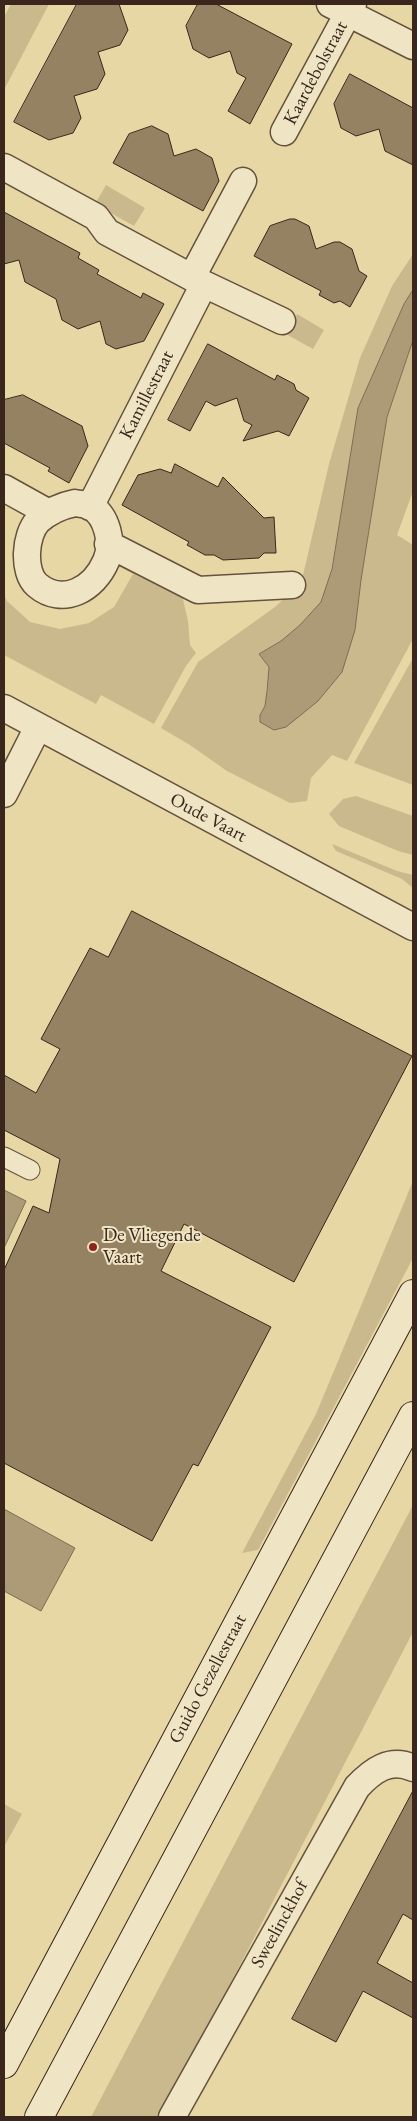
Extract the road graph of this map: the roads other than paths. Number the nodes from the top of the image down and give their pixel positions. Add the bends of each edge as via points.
1 (343, 7) edge
2 (413, 46) edge
3 (284, 132) dead end
4 (4, 166) edge
5 (243, 181) dead end
6 (198, 281) junction
7 (282, 321) dead end
8 (4, 488) edge
9 (90, 506) junction
10 (49, 513) junction
11 (108, 544) junction
12 (292, 585) dead end
13 (7, 717) edge
14 (38, 726) junction
15 (4, 794) edge
16 (413, 927) edge
17 (4, 1157) edge
18 (30, 1170) dead end
19 (413, 1294) edge
20 (413, 1416) edge
21 (413, 1768) edge
22 (4, 2064) edge
23 (39, 2117) edge
24 (172, 2117) edge

1 - 2 street, Kaardebolstraat
1 - 3 street, Kaardebolstraat
4 - 6 street via 96,217 107,232
5 - 6 street, Kamillestraat
6 - 7 street
6 - 9 street, Kamillestraat
8 - 10 street
9 - 10 street via 75,503 58,506
9 - 11 street via 102,517 108,532
10 - 11 street via 36,523 26,549 27,567 33,582 45,592 60,596 76,593 92,583 107,560
11 - 12 street via 198,590
13 - 14 street, Oude Vaart
14 - 15 street
14 - 16 street, Oude Vaart
17 - 18 street
19 - 22 main road, Guido Gezellestraat
20 - 23 main road
21 - 24 street, Sweelinckhof via 392,1764 372,1771 357,1787

